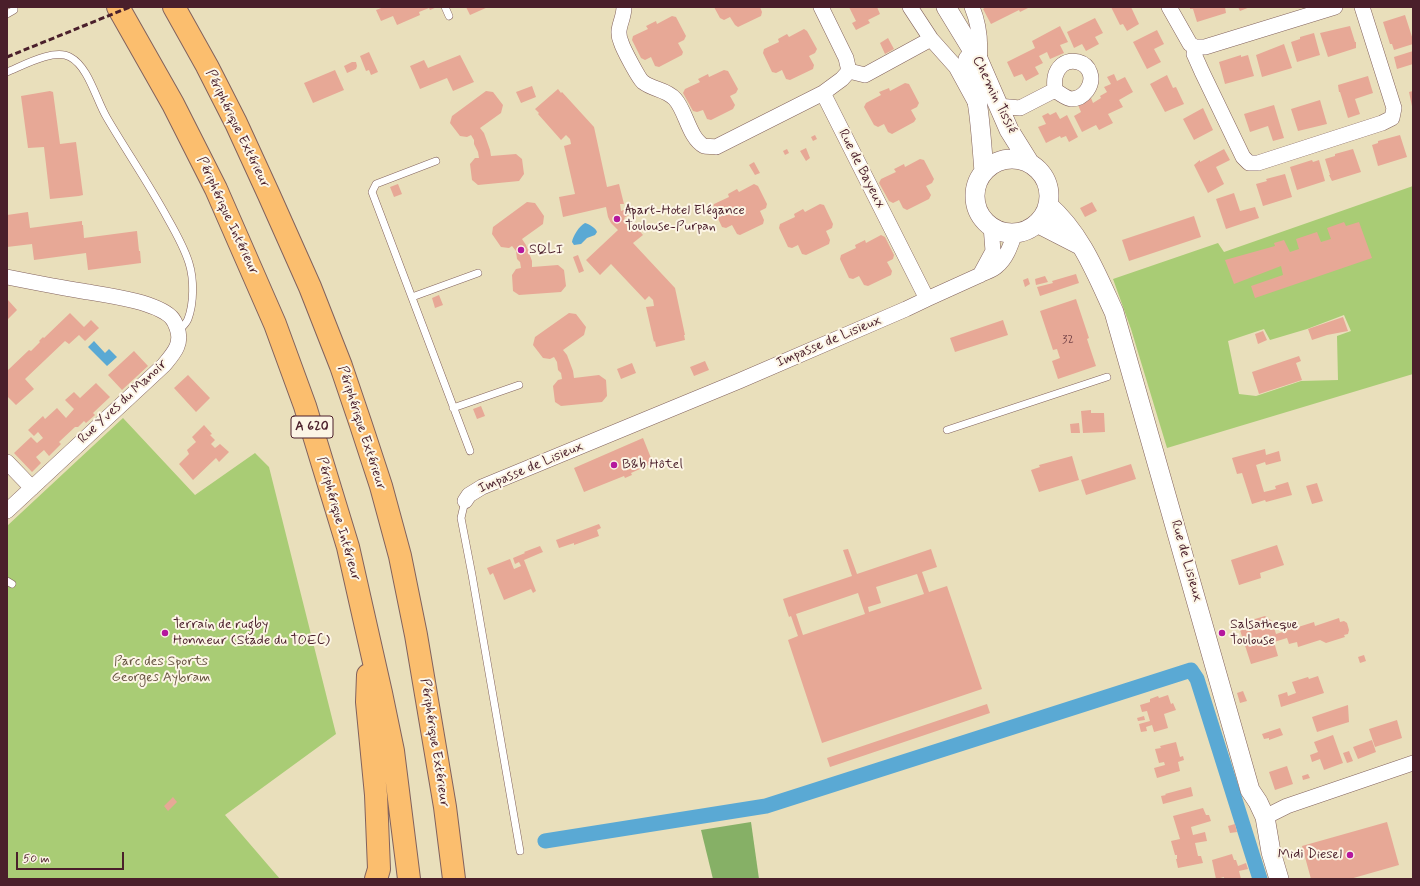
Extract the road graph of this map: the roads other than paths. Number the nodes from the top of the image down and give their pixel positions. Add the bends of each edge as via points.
1 (14, 7) edge
2 (118, 7) edge
3 (174, 7) edge
4 (446, 7) edge
5 (624, 7) edge
6 (820, 7) edge
7 (910, 7) edge
8 (946, 7) edge
9 (972, 7) edge
10 (1169, 7) edge
11 (1335, 7) edge
12 (1362, 7) edge
13 (7, 14) edge
14 (449, 16) dead end
15 (959, 29) junction
16 (931, 40) junction
17 (1195, 47) junction
18 (979, 61) junction
19 (848, 71) junction
20 (7, 72) edge
21 (1055, 90) dead end
22 (823, 93) junction
23 (998, 106) junction
24 (1020, 108) junction
25 (979, 110) junction
26 (1009, 130) junction
27 (436, 161) dead end
28 (1028, 162) junction
29 (984, 172) junction
30 (1048, 205) junction
31 (1037, 223) junction
32 (992, 226) junction
33 (1016, 233) junction
34 (1082, 246) junction
35 (478, 273) dead end
36 (980, 275) junction
37 (7, 277) edge
38 (412, 297) junction
39 (927, 299) junction
40 (178, 331) junction
41 (1107, 377) dead end
42 (519, 385) dead end
43 (454, 408) junction
44 (947, 430) dead end
45 (470, 451) dead end
46 (7, 462) edge
47 (32, 488) junction
48 (464, 501) joint
49 (7, 511) edge
50 (368, 637) junction
51 (1413, 763) edge
52 (1265, 817) junction
53 (520, 851) dead end
54 (376, 879) edge
55 (409, 879) edge
56 (454, 879) edge
57 (1279, 879) edge

1 - 13 lane via 14,10
2 - 50 highway, Périphérique Intérieur / A 620 via 173,104 216,189 275,324 305,406 348,547
3 - 56 highway, Périphérique Extérieur via 207,66 270,195 313,294 362,425 400,556 445,807
4 - 14 lane
5 - 22 street via 618,30 620,42 642,82 669,93 677,101 695,138 704,146 716,147
6 - 19 street via 846,58
7 - 16 street
8 - 15 street, Chemin Tissié
9 - 18 street via 977,20
10 - 17 street via 1190,44
11 - 17 street via 1205,47
12 - 17 street via 1394,108 1392,118 1258,163 1249,163 1243,157 1194,54
15 - 18 street, Chemin Tissié
15 - 25 street, Chemin Tissié
16 - 19 street via 865,74
16 - 25 street via 956,68
18 - 23 street, Chemin Tissié
19 - 22 street via 842,79
20 - 40 lane via 37,59 59,54 69,56 80,65 106,117 152,189 189,263 193,290 188,319
21 - 24 street
22 - 39 street, Rue de Bayeux
23 - 24 street
23 - 26 street, Chemin Tissié
24 - 26 street
25 - 29 street, Chemin Tissié
26 - 28 street, Chemin Tissié
27 - 38 lane via 376,184 372,192
28 - 29 street via 1020,159 1002,160
28 - 30 street via 1042,173 1047,182 1050,194
29 - 32 street via 977,185 976,202 980,215
30 - 31 street
30 - 34 street, Rue de Lisieux via 1064,221
31 - 33 street
31 - 34 street
32 - 33 street via 1004,232
32 - 36 street via 993,252
33 - 36 street via 1007,254 997,267
34 - 52 street, Rue de Lisieux via 1114,312 1250,790
35 - 38 lane
36 - 39 street
37 - 40 street via 148,305 172,318
38 - 43 lane
39 - 48 street, Impasse de Lisieux via 739,381 482,487
40 - 47 street, Rue Yves du Manoir via 179,344 164,365
41 - 44 lane
42 - 43 lane
43 - 45 lane
46 - 47 street
47 - 49 street, Rue Yves du Manoir
48 - 53 lane, Impasse de Lisieux via 461,518
50 - 54 highway via 367,702 376,795 379,869
50 - 55 highway, Périphérique Intérieur / A 620 via 393,751
51 - 52 street via 1287,806
52 - 57 street, Rue de Lisieux

